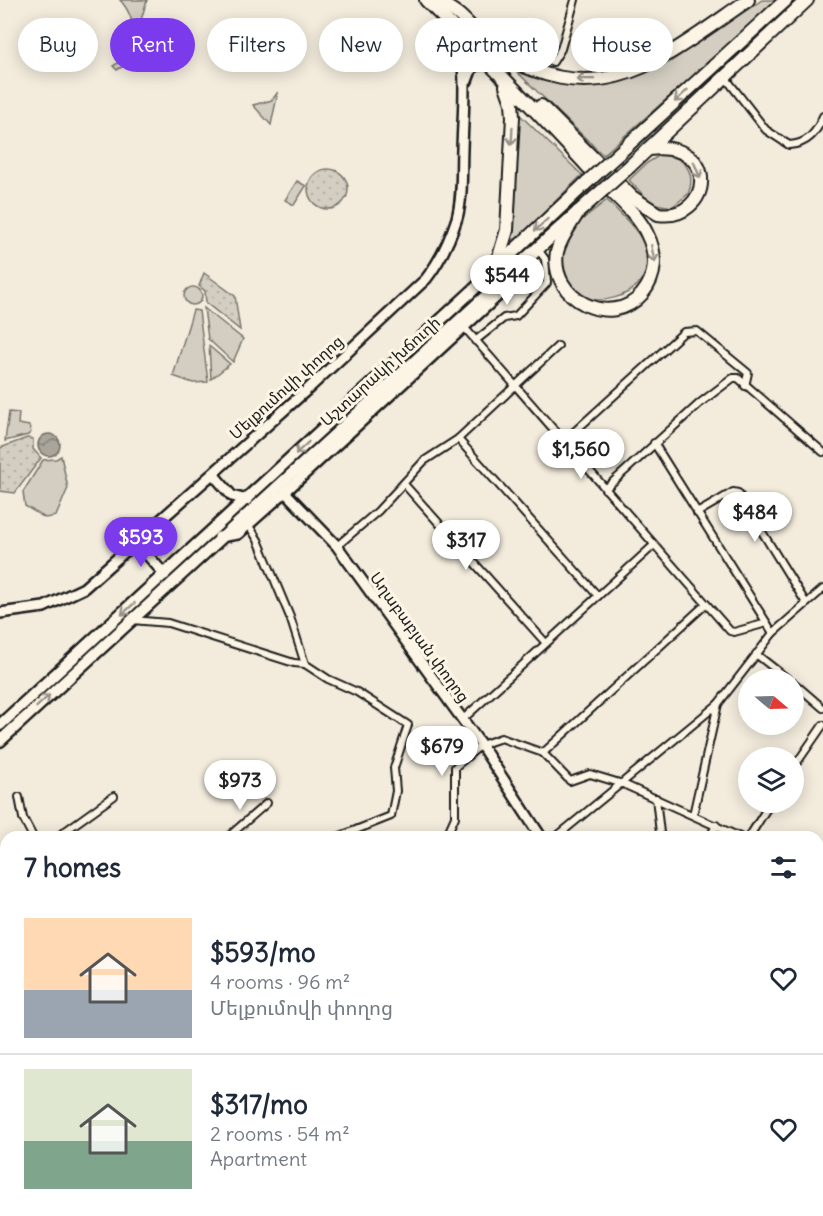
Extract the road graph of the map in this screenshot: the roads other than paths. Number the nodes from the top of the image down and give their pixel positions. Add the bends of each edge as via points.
1 (426, 0) edge
2 (436, 0) edge
3 (575, 0) edge
4 (748, 0) edge
5 (786, 0) edge
6 (807, 0) edge
7 (444, 18) edge
8 (462, 18) edge
9 (559, 52) edge
10 (463, 72) edge
11 (471, 72) edge
12 (496, 72) edge
13 (542, 72) edge
14 (725, 77) junction
15 (503, 79) junction
16 (464, 90) junction
17 (823, 116) edge
18 (649, 149) junction
19 (578, 212) junction
20 (537, 249) junction
21 (518, 266) junction
22 (495, 270) junction
23 (504, 279) joint
24 (464, 327) junction
25 (474, 341) junction
26 (558, 346) dead end
27 (376, 380) junction
28 (746, 386) junction
29 (513, 387) junction
30 (384, 390) junction
31 (458, 439) junction
32 (563, 441) junction
33 (654, 444) junction
34 (823, 452) edge
35 (213, 474) junction
36 (404, 484) junction
37 (605, 489) junction
38 (285, 492) junction
39 (247, 500) junction
40 (697, 513) junction
41 (248, 524) junction
42 (219, 537) junction
43 (138, 543) junction
44 (654, 545) junction
45 (337, 546) junction
46 (165, 575) junction
47 (823, 589) edge
48 (598, 596) junction
49 (806, 603) junction
50 (706, 604) junction
51 (0, 613) edge
52 (132, 620) junction
53 (767, 623) junction
54 (773, 633) junction
55 (545, 642) junction
56 (756, 654) junction
57 (304, 664) junction
58 (775, 669) edge
59 (804, 692) edge
60 (718, 704) junction
61 (823, 708) edge
62 (462, 720) junction
63 (0, 725) edge
64 (823, 725) edge
65 (0, 741) edge
66 (481, 745) junction
67 (543, 753) junction
68 (804, 753) edge
69 (623, 784) junction
70 (114, 796) dead end
71 (19, 797) dead end
72 (656, 798) junction
73 (267, 803) dead end
74 (764, 813) edge
75 (693, 815) junction
76 (716, 825) junction
77 (30, 831) edge
78 (65, 831) edge
79 (235, 831) edge
80 (353, 831) edge
81 (449, 831) edge
82 (538, 831) edge
83 (564, 831) edge
84 (660, 831) edge
85 (713, 831) edge
86 (728, 831) edge
87 (753, 831) edge

1 - 7 highway
2 - 8 highway
18 -> 2 highway via 679,150 699,170 699,191 681,212 658,214 632,197
3 - 9 street
4 -> 13 highway via 653,64 613,77 582,79
5 -> 22 highway, Աշտարակի խճուղի, bridge
6 - 14 highway, Աշտարակի խճուղի
10 - 16 street, Մելքումովի փողոց
11 - 16 street, Մելքումովի փողոց
12 - 15 highway
14 - 17 street via 766,130 789,145 813,135
14 - 18 highway, Աշտարակի խճուղի
15 -> 19 highway via 646,232 655,263 649,285 633,302 611,310 599,309 586,306 566,291 558,272 557,255
15 -> 22 highway via 512,103 512,128 507,230
16 - 35 street, Մելքումովի փողոց via 460,202 438,264 418,288
18 - 19 highway, Աշտարակի խճուղի, bridge
19 - 20 highway, Աշտարակի խճուղի
20 - 21 highway, Աշտարակի խճուղի
20 - 25 street via 545,259 547,283 516,316 504,318
21 - 23 highway, Աշտարակի խճուղի
21 - 24 street via 515,280
22 - 27 main road, Աշտարակի խճուղի
23 - 30 main road, Աշտարակի խճուղի
24 - 25 street
24 - 38 street
25 - 29 street
26 - 29 street
27 - 30 main road
27 -> 39 main road, Աշտարակի խճուղի
28 - 32 street via 748,373 737,362 697,331 684,332
28 - 33 street via 738,378 726,380
28 - 34 street
29 - 31 street
29 - 32 street
30 - 42 main road, Աշտարակի խճուղի
31 - 36 street via 424,461
31 - 48 street
32 - 37 street
33 - 37 street
33 - 40 street
35 - 39 street via 232,496
35 - 43 street, Մելքումովի փողոց
36 - 45 street
36 - 55 street
37 - 44 street
38 - 41 street
38 - 45 street, Աղաբաբյան փողոց
39 - 46 main road, Աշտարակի խճուղի
40 - 49 street via 733,492 738,493
40 - 53 street
41 - 42 street via 234,536
41 - 57 street via 290,617
42 - 52 main road, Աշտարակի խճուղի
43 - 46 street
43 - 51 street, Մելքումովի փողոց via 74,595 44,607
44 - 48 street
44 - 50 street
45 - 62 street, Աղաբաբյան փողոց
46 -> 63 main road, Աշտարակի խճուղի
47 - 49 street
48 - 55 street
49 - 54 street
50 - 53 street via 730,631
50 - 67 street
52 - 57 street via 168,623
65 -> 52 main road, Աշտարակի խճուղի
53 - 54 street
54 - 56 street
55 - 62 street
56 - 58 street
56 - 60 street
57 - 80 street via 408,725 394,768 396,791 391,816
59 - 61 street
60 - 69 street
60 - 75 street
62 - 66 street, Աղաբաբյան փողոց
64 - 68 street
66 - 67 street via 501,738
66 - 81 street via 455,767 455,817
66 - 82 street, Աղաբաբյան փողոց
67 - 69 street via 570,781 590,774
69 - 72 street
69 - 83 street
70 - 78 street
71 - 77 street
72 - 75 street
72 - 84 street
73 - 79 street
74 - 87 street
75 - 76 street
76 - 85 street
76 - 86 street

